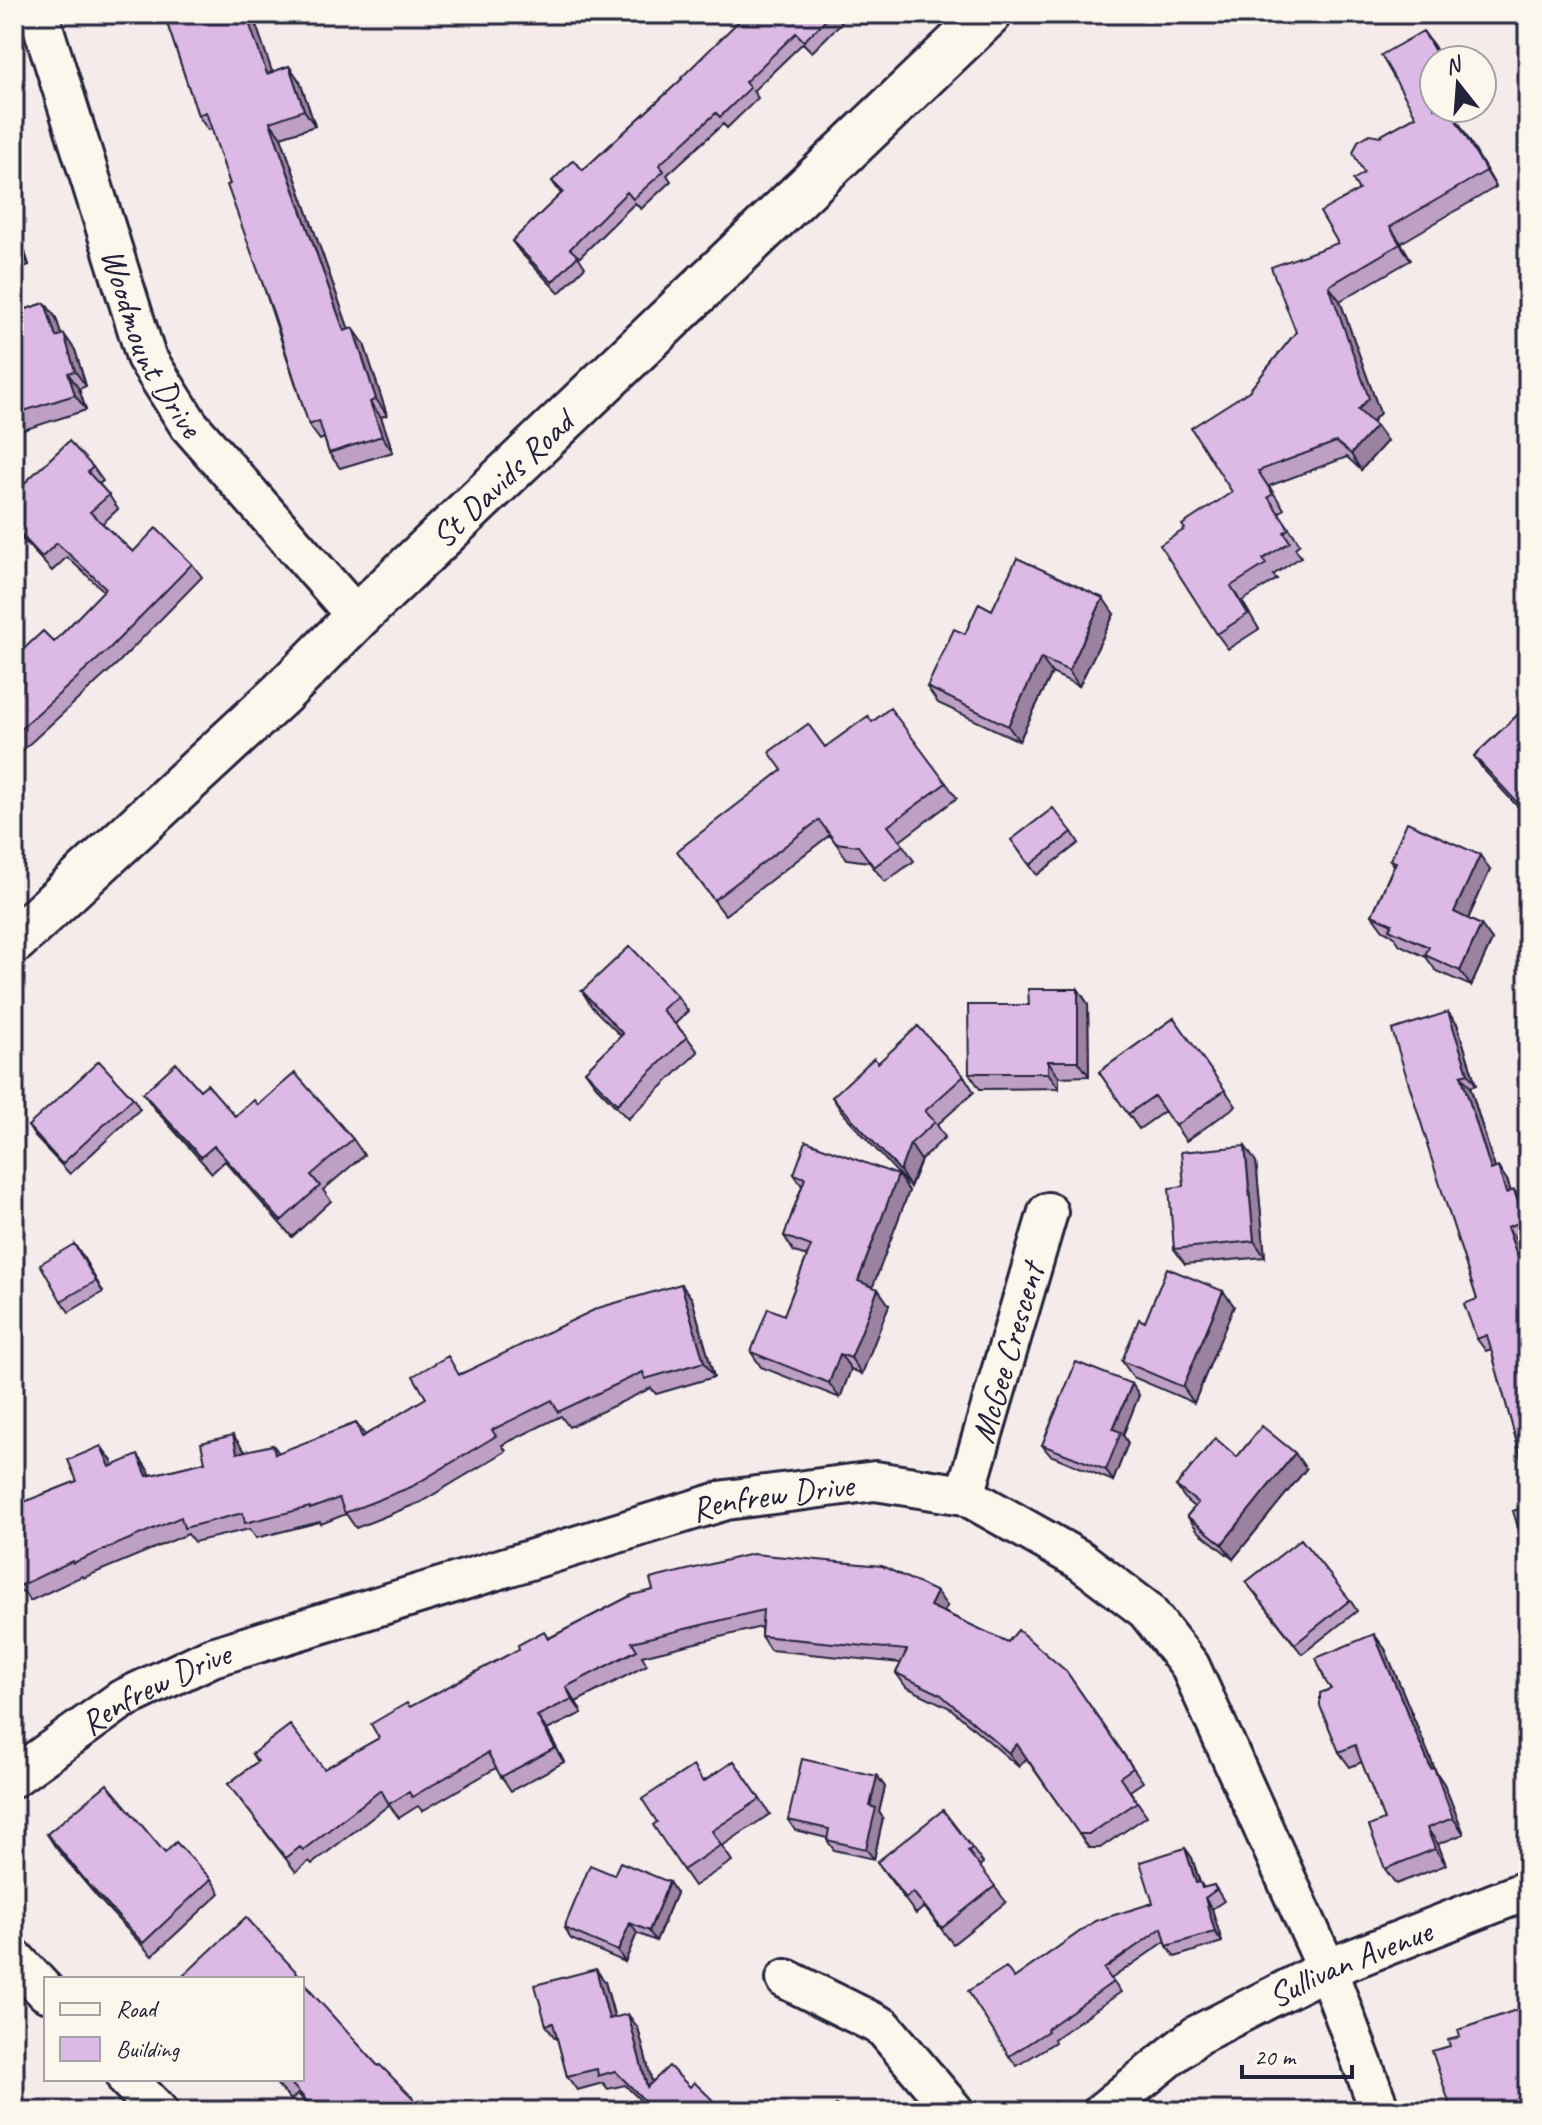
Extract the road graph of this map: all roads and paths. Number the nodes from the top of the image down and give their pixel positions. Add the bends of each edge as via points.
1 (39, 14) edge
2 (989, 14) edge
3 (357, 617) junction
4 (14, 941) edge
5 (1048, 1212) dead end
6 (965, 1495) junction
7 (14, 1777) edge
8 (1528, 1890) edge
9 (14, 1958) edge
10 (1327, 1969) junction
11 (786, 1979) dead end
12 (44, 1990) edge
13 (129, 2081) edge
14 (158, 2111) edge
15 (954, 2111) edge
16 (1103, 2111) edge
17 (1380, 2111) edge

1 - 3 street, Woodmount Drive via 146,357 189,425
2 - 3 main road, St Davids Road
3 - 4 main road, St Davids Road
5 - 6 street, McGee Crescent
6 - 7 street, Renfrew Drive via 875,1481 726,1500 212,1657 121,1700
6 - 10 street, Renfrew Drive via 1080,1560 1124,1593 1146,1610 1190,1666
8 - 10 street, Sullivan Avenue
9 - 12 street
10 - 16 street, Sullivan Avenue via 1197,2035
10 - 17 street, Renfrew Drive
11 - 15 street via 883,2027
13 - 14 street

